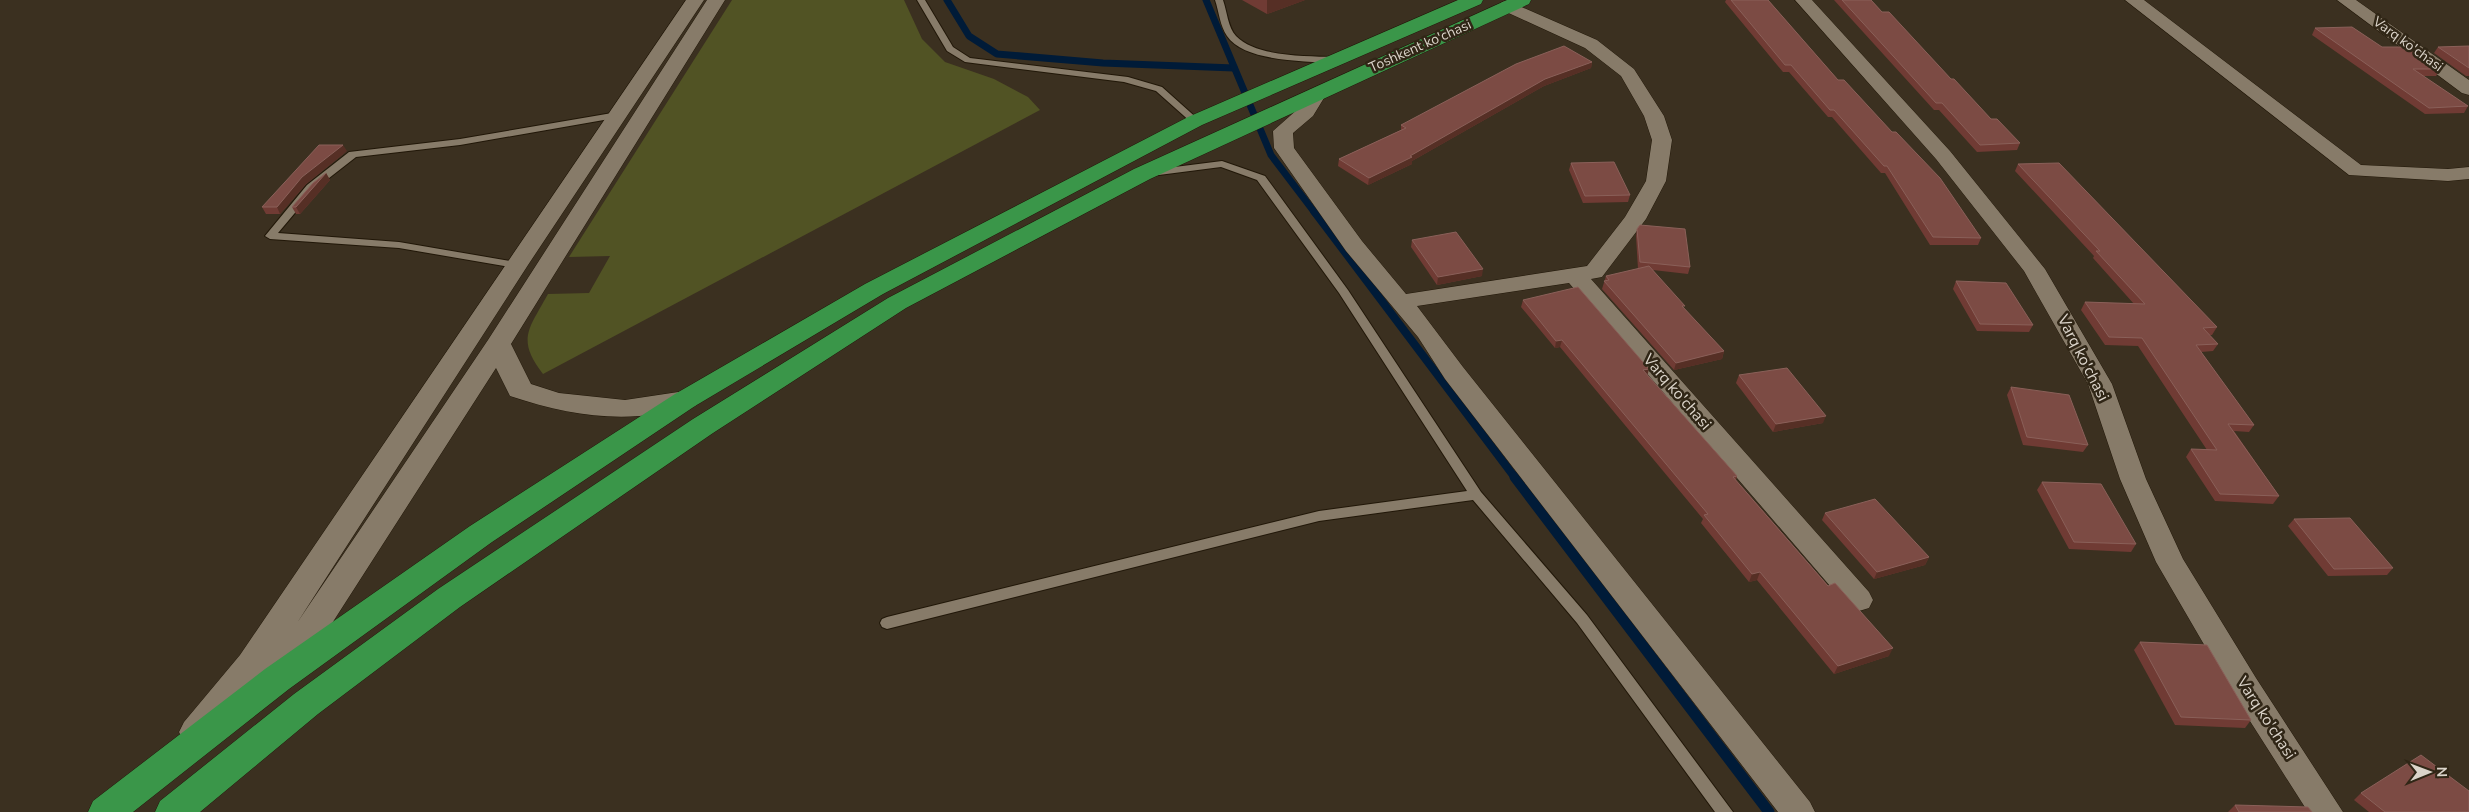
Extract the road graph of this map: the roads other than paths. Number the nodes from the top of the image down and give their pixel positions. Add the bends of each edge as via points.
1 (695, 0) edge
2 (716, 0) edge
3 (922, 0) edge
4 (1219, 0) edge
5 (1474, 0) edge
6 (1803, 0) edge
7 (2133, 0) edge
8 (2345, 0) edge
9 (1515, 3) edge
10 (1333, 60) junction
11 (2469, 88) edge
12 (1318, 93) junction
13 (618, 115) junction
14 (1197, 134) junction
15 (2469, 173) edge
16 (1142, 174) junction
17 (516, 265) junction
18 (1575, 275) junction
19 (1400, 302) junction
20 (498, 344) junction
21 (685, 400) junction
22 (1476, 495) junction
23 (1859, 600) dead end
24 (887, 624) dead end
25 (277, 679) junction
26 (306, 704) junction
27 (166, 766) junction
28 (106, 812) edge
29 (173, 812) edge
30 (1725, 812) edge
31 (1798, 812) edge
32 (2326, 812) edge

1 - 13 main road
2 - 20 main road
3 - 14 lane via 950,49 968,60 1125,79 1159,89
4 - 10 lane via 1232,36 1246,47 1270,54
5 - 10 highway, Toshkent ko'chasi
6 - 32 street, Varq ko'chasi via 1943,155 2034,269 2100,384 2133,479 2170,562 2245,687
7 - 15 street via 2356,172
8 - 11 street, Varq ko'chasi
9 - 12 highway, Toshkent ko'chasi
9 - 18 street via 1592,44 1628,73 1654,116 1662,140 1656,181 1635,219 1594,272
10 - 14 highway, Toshkent ko'chasi via 1298,75
12 - 14 highway, Toshkent ko'chasi
12 - 19 street via 1306,112 1283,132 1284,148 1354,246
13 - 17 main road
13 - 17 lane via 460,142 353,154 311,187 270,236 399,245
14 - 16 highway
14 - 21 highway via 874,289
16 - 22 lane via 1222,164 1261,178 1344,292
16 - 26 highway via 897,303 703,426 457,592
17 - 27 main road via 252,665
18 - 19 street
18 - 23 street, Varq ko'chasi
19 - 31 street
20 - 21 main road via 520,390 557,402 625,409
20 - 25 main road
21 - 25 highway via 481,534
22 - 24 lane via 1318,516
22 - 30 lane via 1582,619
25 - 26 highway
25 - 27 highway
26 - 29 highway
27 - 28 highway

